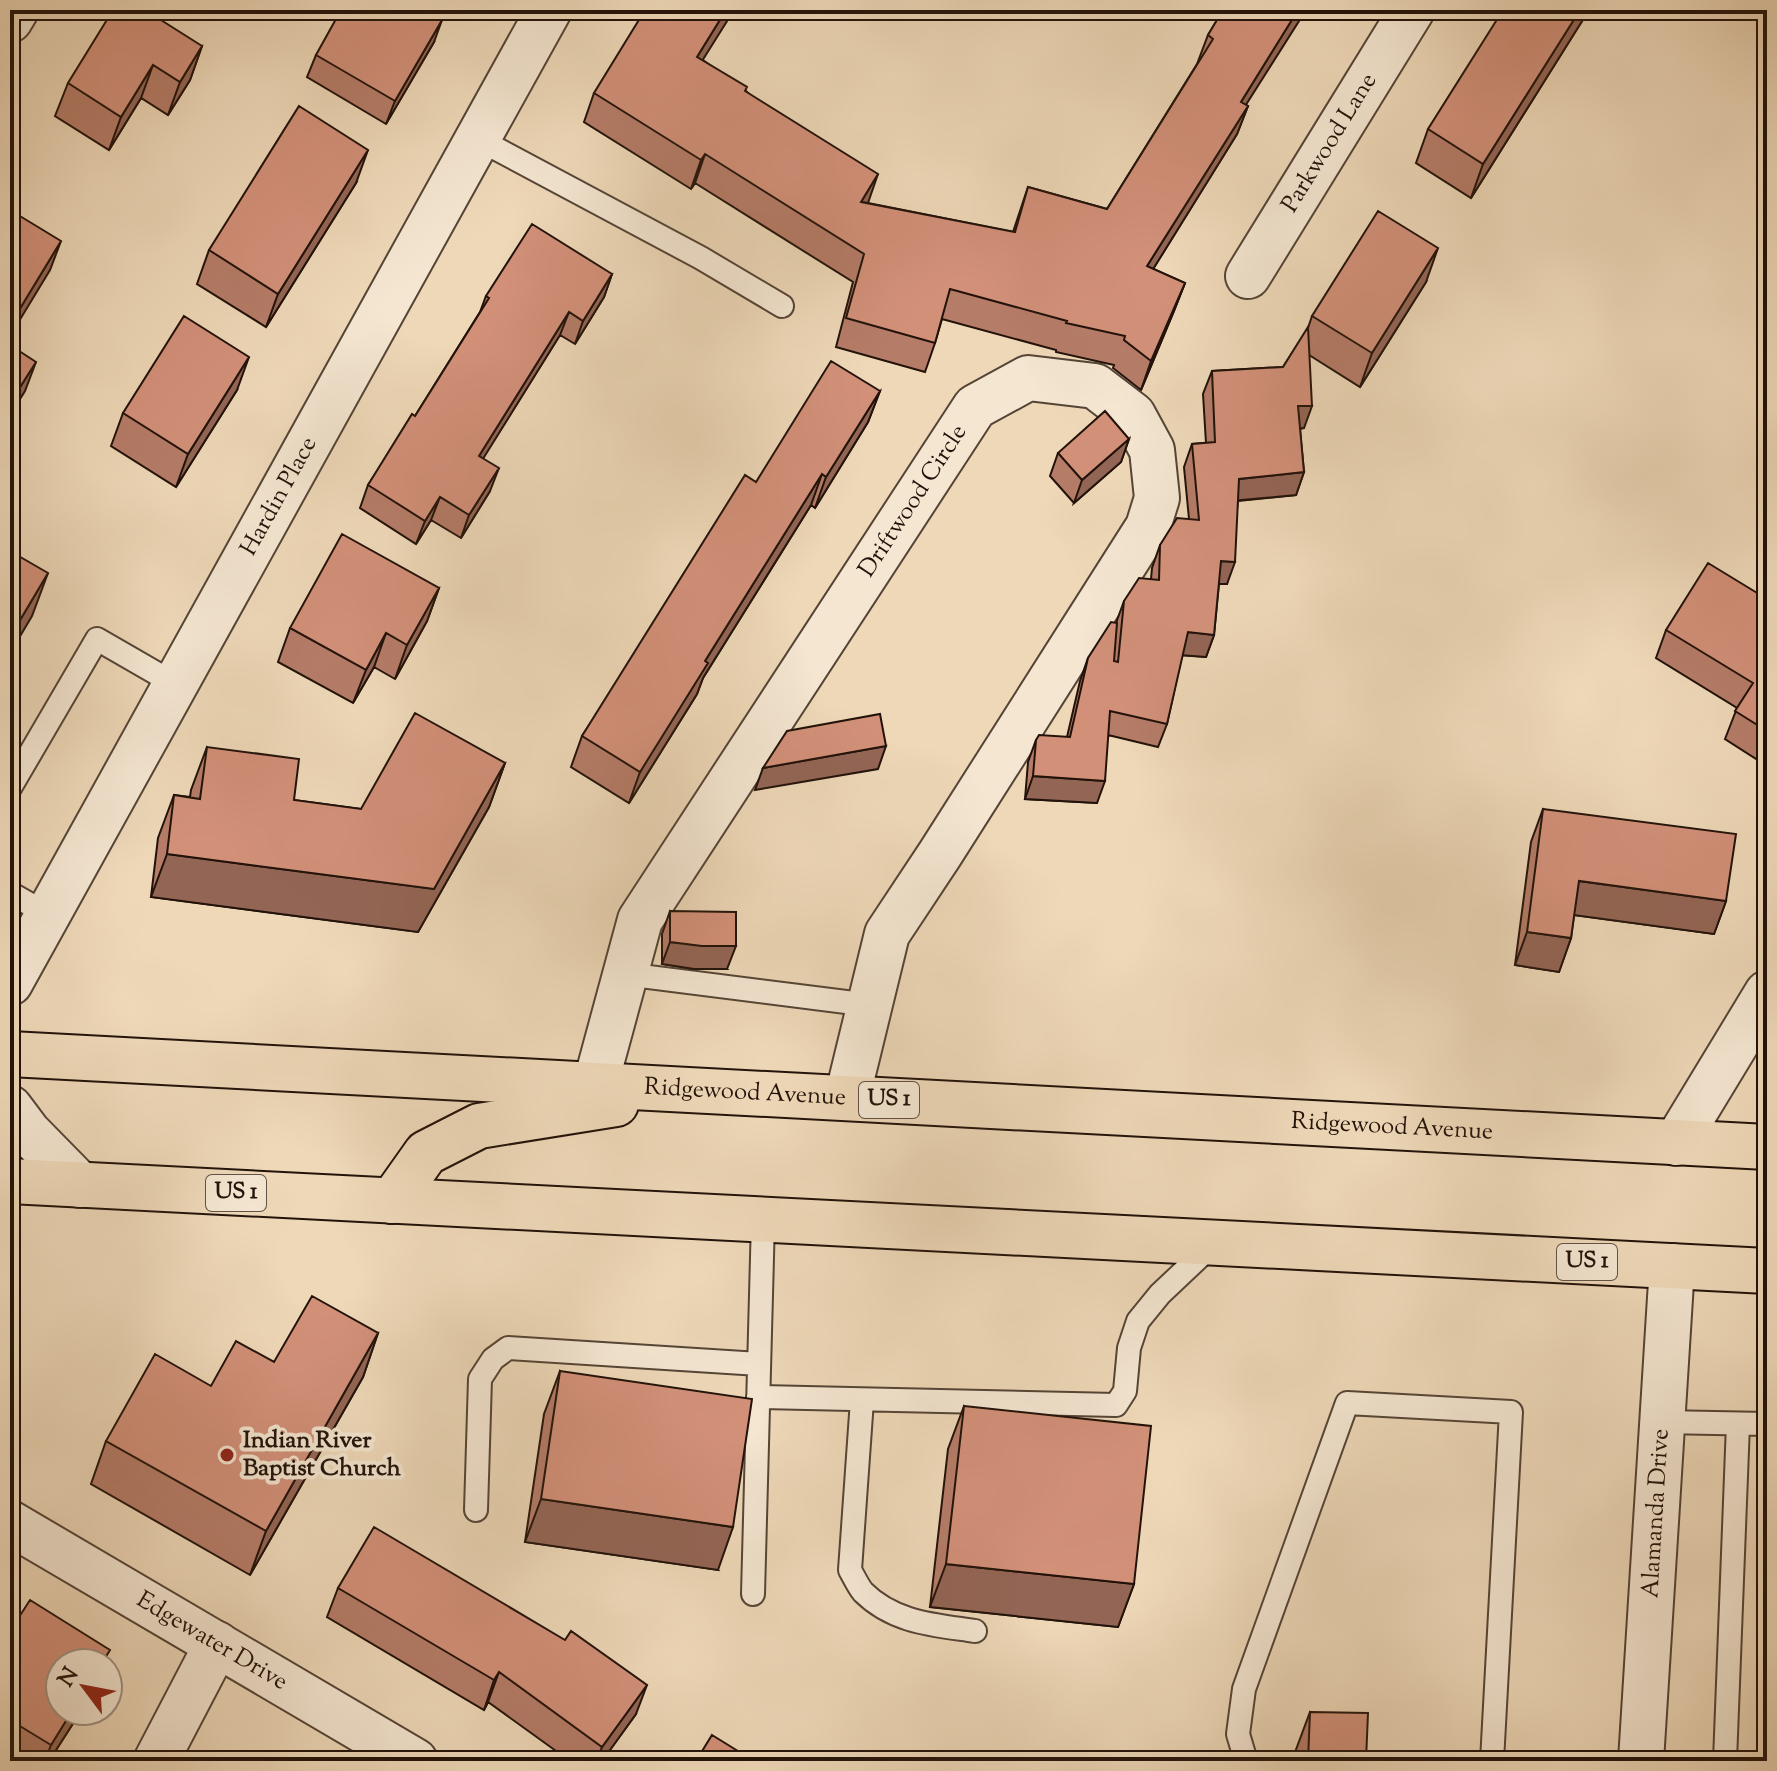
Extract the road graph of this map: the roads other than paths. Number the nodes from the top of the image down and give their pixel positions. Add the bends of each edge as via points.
1 (16, 10) edge
2 (549, 10) edge
3 (1412, 10) edge
4 (10, 20) edge
5 (478, 139) junction
6 (1248, 276) dead end
7 (782, 306) dead end
8 (175, 684) junction
9 (10, 788) edge
10 (10, 893) edge
11 (47, 914) junction
12 (625, 974) junction
13 (10, 983) edge
14 (1767, 993) edge
15 (870, 1005) junction
16 (10, 1054) edge
17 (595, 1086) junction
18 (685, 1091) junction
19 (847, 1098) junction
20 (10, 1108) edge
21 (1676, 1143) junction
22 (1767, 1147) edge
23 (10, 1181) edge
24 (80, 1185) junction
25 (392, 1201) junction
26 (763, 1220) junction
27 (1214, 1243) junction
28 (1672, 1266) junction
29 (1767, 1271) edge
30 (759, 1364) junction
31 (758, 1397) junction
32 (862, 1400) junction
33 (1662, 1422) junction
34 (1738, 1424) junction
35 (1767, 1424) edge
36 (476, 1510) dead end
37 (10, 1523) edge
38 (753, 1594) dead end
39 (975, 1631) dead end
40 (217, 1644) junction
41 (156, 1761) edge
42 (415, 1761) edge
43 (1246, 1761) edge
44 (1492, 1761) edge
45 (1641, 1761) edge
46 (1725, 1761) edge

1 - 4 street
2 - 5 street, Hardin Place
3 - 6 street, Parkwood Lane
5 - 7 lane
5 - 8 street, Hardin Place
8 - 9 lane via 97,639
8 - 11 street, Hardin Place
10 - 11 lane
11 - 13 street, Hardin Place
12 - 15 lane
12 - 15 street, Driftwood Circle via 640,920 975,407 1028,378 1095,386 1133,415 1152,450 1157,498 1148,527 887,934
12 - 17 street, Driftwood Circle
14 - 21 street
15 - 19 street, Driftwood Circle
16 - 17 main road, Ridgewood Avenue / US 1
17 - 18 main road, Ridgewood Avenue / US 1
18 - 19 main road, Ridgewood Avenue / US 1
18 - 25 main road via 479,1126 426,1153
19 - 21 main road, Ridgewood Avenue / US 1
20 - 24 street
21 - 22 main road, Ridgewood Avenue / US 1
23 - 24 main road, US 1
24 - 25 main road, US 1
25 - 26 main road, US 1
26 - 27 main road, US 1
26 - 30 lane
27 - 28 main road, US 1
27 - 32 lane via 1138,1321 1125,1391 1116,1405
28 - 29 main road, US 1
28 - 33 street, Alamanda Drive
30 - 31 lane
30 - 36 lane via 508,1348 480,1379
31 - 32 lane
31 - 38 lane
32 - 39 lane via 850,1570 861,1590 908,1621
33 - 34 lane
33 - 45 street, Alamanda Drive
34 - 35 lane
34 - 46 lane
37 - 40 street, Edgewater Drive
40 - 41 street
40 - 42 street, Edgewater Drive
43 - 44 lane via 1238,1734 1244,1689 1347,1403 1511,1412

